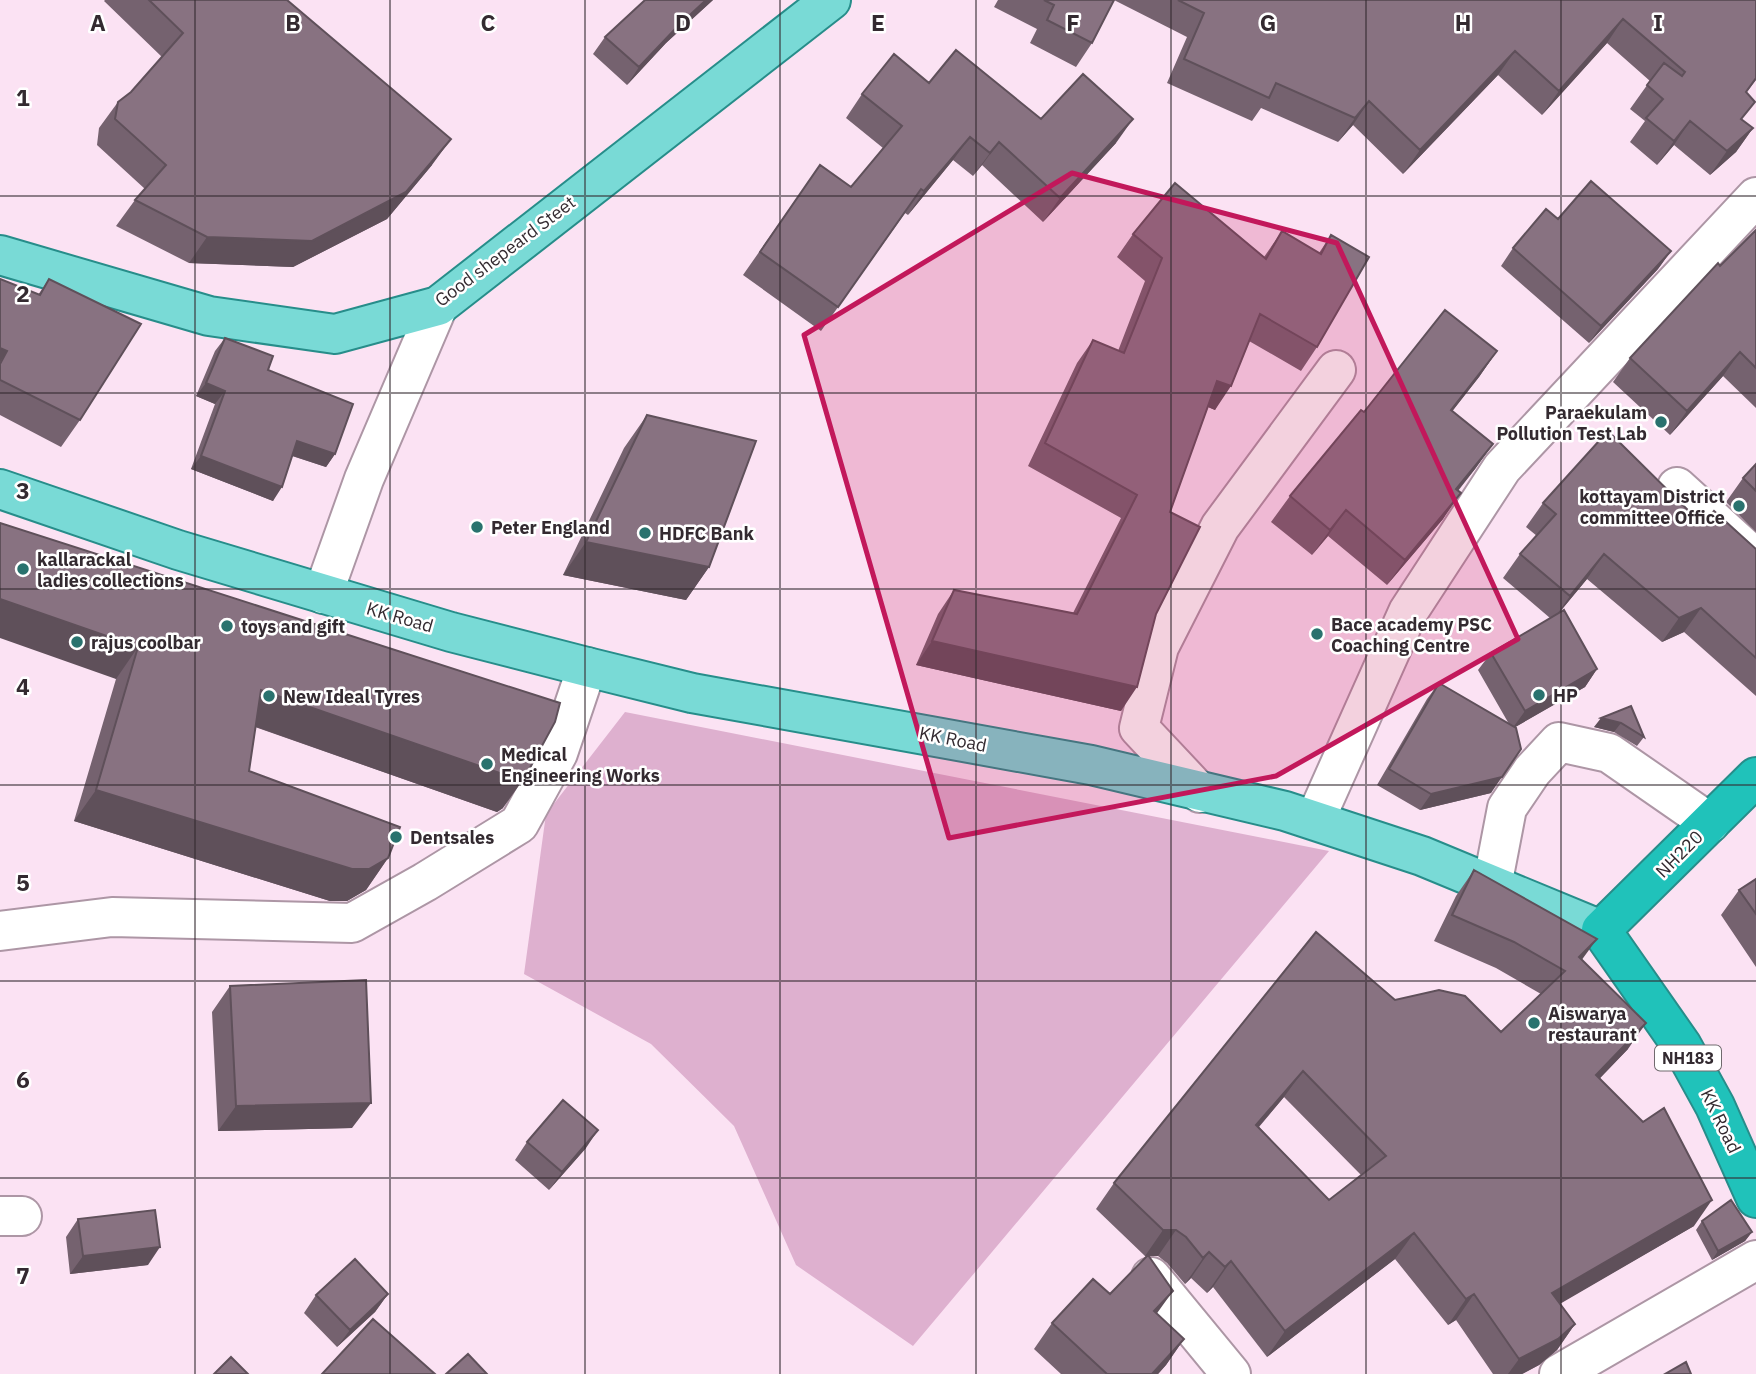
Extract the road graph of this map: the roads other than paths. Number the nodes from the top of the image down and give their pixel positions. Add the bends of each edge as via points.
1 (831, 0) edge
2 (1756, 197) edge
3 (0, 255) edge
4 (438, 306) junction
5 (1336, 370) dead end
6 (1677, 487) dead end
7 (0, 489) edge
8 (1756, 559) edge
9 (323, 594) junction
10 (587, 667) junction
11 (1756, 777) edge
12 (1200, 793) junction
13 (1315, 820) junction
14 (1710, 822) junction
15 (1492, 886) junction
16 (1601, 930) junction
17 (0, 931) edge
18 (1756, 1198) edge
19 (1756, 1260) edge
20 (1151, 1278) edge
21 (1231, 1374) edge
22 (1559, 1374) edge

1 - 4 main road, Good shepeard Steet
2 - 13 street via 1502,468 1408,612
3 - 4 main road, Good shepeard Steet via 209,316 335,334
4 - 9 street via 364,479
5 - 12 street via 1220,527 1160,647 1139,728
6 - 8 street
7 - 9 main road, KK Road
9 - 10 main road, KK Road
10 - 12 main road, KK Road via 692,693 1091,765
10 - 17 street via 558,753 519,824 352,923 112,917
11 - 14 highway, NH220
12 - 13 main road, KK Road
13 - 15 main road, KK Road via 1422,856
14 - 15 street via 1609,753 1559,741 1507,808
14 - 16 highway, NH220
15 - 16 main road, KK Road
16 - 18 highway, KK Road / NH183 via 1682,1046
19 - 22 street
20 - 21 street

